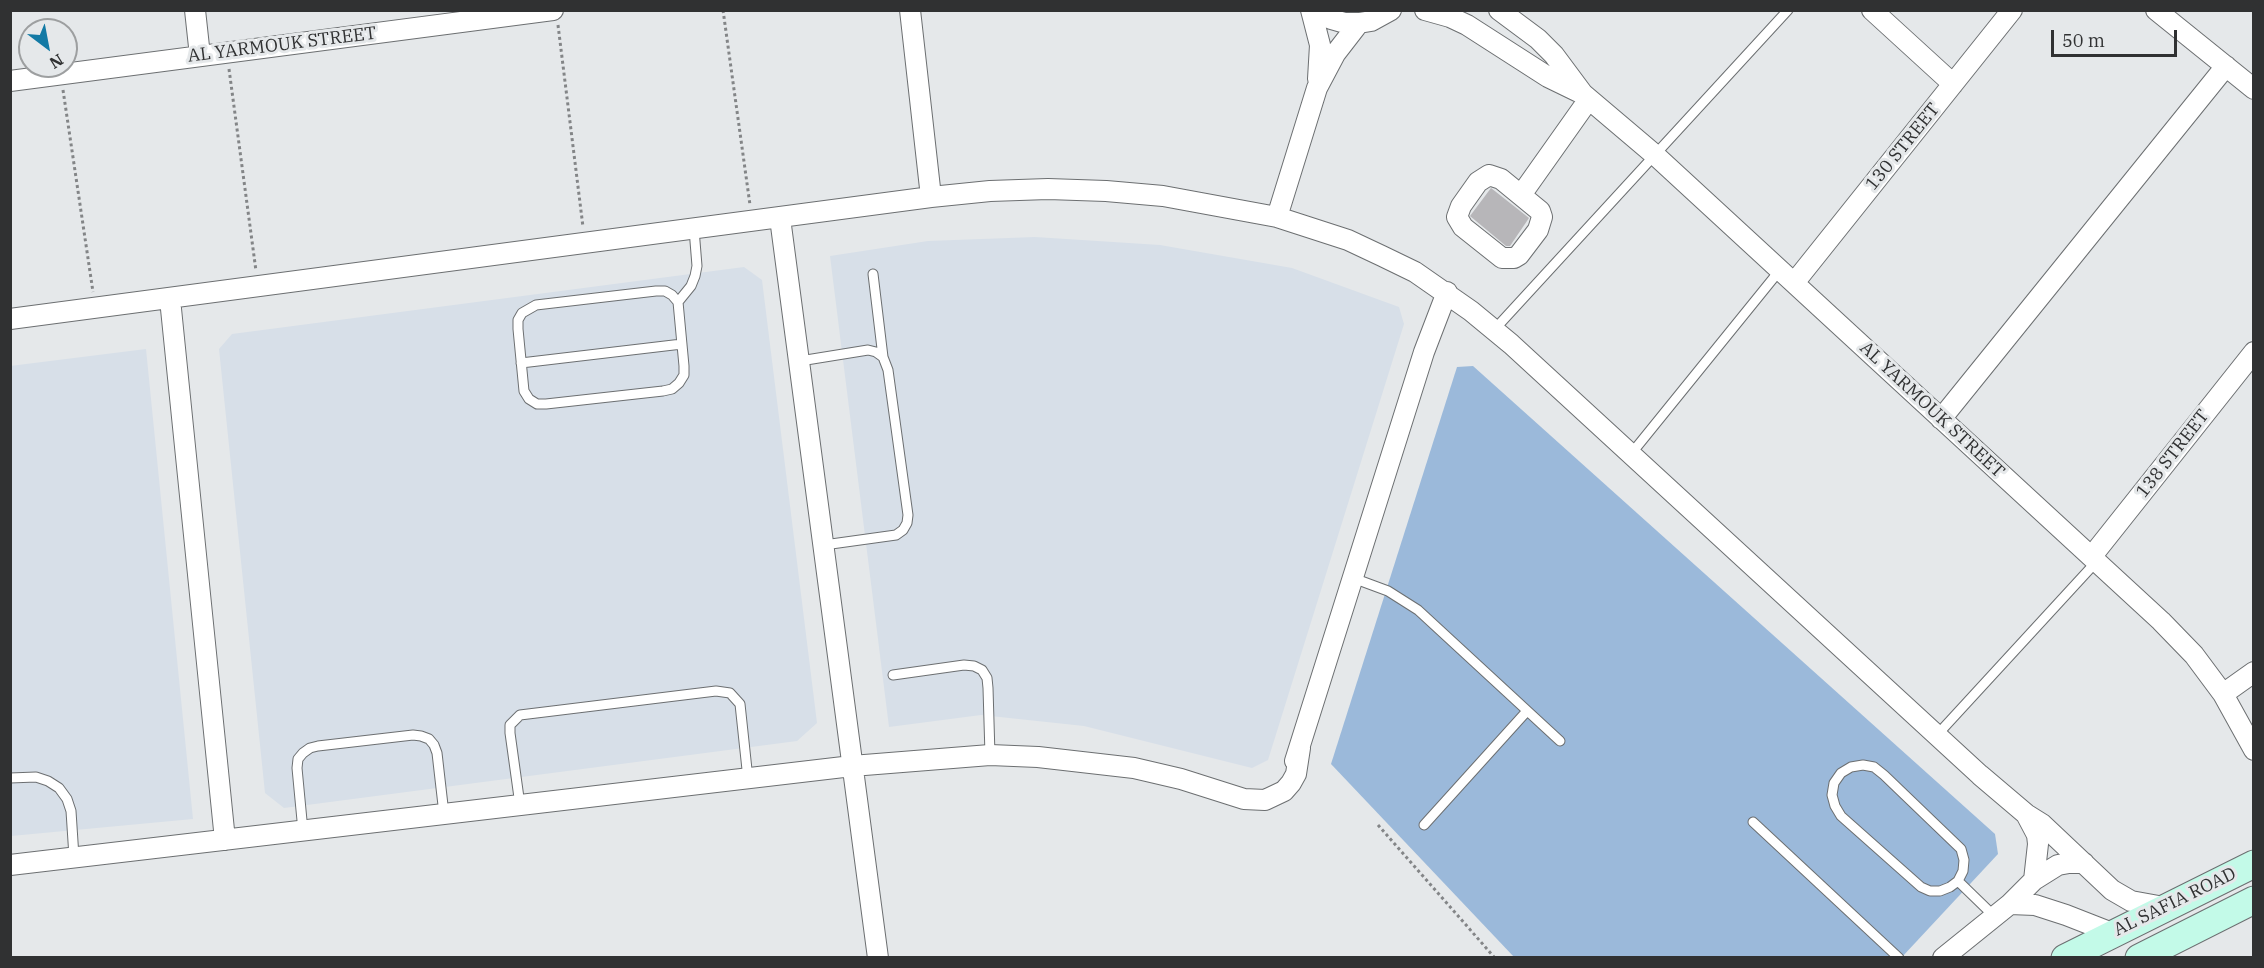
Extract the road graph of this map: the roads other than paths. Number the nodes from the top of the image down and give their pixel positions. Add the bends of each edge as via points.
1 (195, 10) edge
2 (909, 10) edge
3 (1311, 10) edge
4 (1316, 10) edge
5 (1391, 10) edge
6 (1425, 10) edge
7 (1499, 10) edge
8 (1788, 10) edge
9 (1872, 10) edge
10 (2013, 10) edge
11 (2156, 10) edge
12 (556, 16) edge
13 (456, 17) edge
14 (1359, 23) junction
15 (200, 56) junction
16 (2226, 66) junction
17 (10, 81) edge
18 (1953, 84) junction
19 (1317, 88) junction
20 (2253, 89) edge
21 (1586, 97) junction
22 (1655, 155) junction
23 (1521, 195) junction
24 (931, 197) junction
25 (1277, 217) junction
26 (780, 218) junction
27 (694, 229) junction
28 (873, 274) dead end
29 (1787, 277) junction
30 (1447, 292) junction
31 (170, 298) junction
32 (678, 302) junction
33 (10, 319) edge
34 (1494, 330) junction
35 (682, 344) junction
36 (2253, 351) edge
37 (883, 357) junction
38 (800, 362) junction
39 (521, 363) junction
40 (1941, 419) junction
41 (1631, 454) junction
42 (824, 545) junction
43 (2095, 559) junction
44 (1353, 578) junction
45 (2253, 672) edge
46 (894, 675) dead end
47 (2223, 694) junction
48 (1527, 711) junction
49 (1937, 735) junction
50 (1560, 741) dead end
51 (2253, 750) edge
52 (990, 755) junction
53 (852, 766) junction
54 (10, 778) edge
55 (748, 779) junction
56 (520, 805) junction
57 (444, 814) junction
58 (2026, 814) junction
59 (1753, 822) dead end
60 (1424, 825) dead end
61 (303, 831) junction
62 (225, 840) junction
63 (74, 858) junction
64 (2084, 863) junction
65 (2250, 863) edge
66 (10, 865) edge
67 (2034, 880) junction
68 (1958, 881) junction
69 (2253, 900) edge
70 (2010, 904) junction
71 (2164, 907) junction
72 (1993, 915) junction
73 (2112, 933) junction
74 (878, 957) edge
75 (1899, 957) edge
76 (1942, 957) edge
77 (2064, 957) edge
78 (2139, 957) edge

1 - 15 street
2 - 24 street
3 - 19 street via 1320,45
4 - 14 street via 1331,19
5 - 14 street
6 - 21 street, AL YARMOUK STREET via 1467,25
7 - 21 street, AL YARMOUK STREET via 1554,55
8 - 22 lane
9 - 18 street
10 - 18 street, 130 STREET
11 - 16 street
12 - 13 street, AL YARMOUK STREET
13 - 15 street, AL YARMOUK STREET
14 - 19 street via 1335,54
15 - 17 street, AL YARMOUK STREET
16 - 20 street
16 - 40 street
18 - 29 street, 130 STREET
19 - 25 street
21 - 22 street, AL YARMOUK STREET
21 - 23 street
22 - 29 street, AL YARMOUK STREET
22 - 34 lane
23 - 23 street via 1540,211 1542,224 1514,258 1502,258 1459,223 1458,211 1483,178 1495,176
24 - 25 street via 1024,190 1106,191 1163,196
24 - 26 street
25 - 30 street via 1348,240
26 - 27 street
26 - 38 street
27 - 31 street
27 - 32 lane via 695,276
28 - 37 lane
29 - 40 street, AL YARMOUK STREET
29 - 41 lane
30 - 34 street
30 - 44 street via 1424,352
31 - 33 street
31 - 62 street
32 - 35 lane
32 - 39 lane via 665,291 656,291 528,307 518,320
34 - 41 street
35 - 39 lane
35 - 39 lane via 684,375 672,389 663,391 537,404 524,392
36 - 43 street, 138 STREET
37 - 38 lane via 868,350
37 - 42 lane via 888,370 907,523 896,535
38 - 42 street
40 - 43 street, AL YARMOUK STREET
41 - 49 street
42 - 53 street
43 - 47 street, AL YARMOUK STREET via 2194,655
43 - 49 lane
44 - 48 lane via 1388,591 1418,610
44 - 52 street via 1300,748 1296,774 1284,791 1254,801 1134,768
45 - 47 street
46 - 52 lane via 964,665 982,670 988,688
47 - 51 street, AL YARMOUK STREET
48 - 50 lane
48 - 60 lane
49 - 58 street
52 - 53 street
53 - 55 street
53 - 74 street
54 - 63 lane via 36,777 48,781 67,799
55 - 56 street
55 - 56 lane via 740,704 723,691 692,694 520,715 510,725
56 - 57 street
57 - 61 street
57 - 61 lane via 437,753 429,739 413,735 318,746 298,759
58 - 64 street
58 - 67 street via 2037,835
59 - 75 lane
61 - 62 street
62 - 63 street
63 - 66 street
64 - 67 street via 2058,865
64 - 71 street via 2121,896
65 - 71 main road, AL SAFIA ROAD
67 - 70 street
68 - 68 lane via 1963,871 1961,849 1884,775 1875,767 1863,765 1841,773 1832,795 1841,816 1920,887 1940,891
68 - 72 lane
69 - 78 main road, AL SAFIA ROAD
70 - 72 street
70 - 73 street via 2035,905
71 - 73 main road, AL SAFIA ROAD
72 - 76 street
73 - 77 main road, AL SAFIA ROAD

